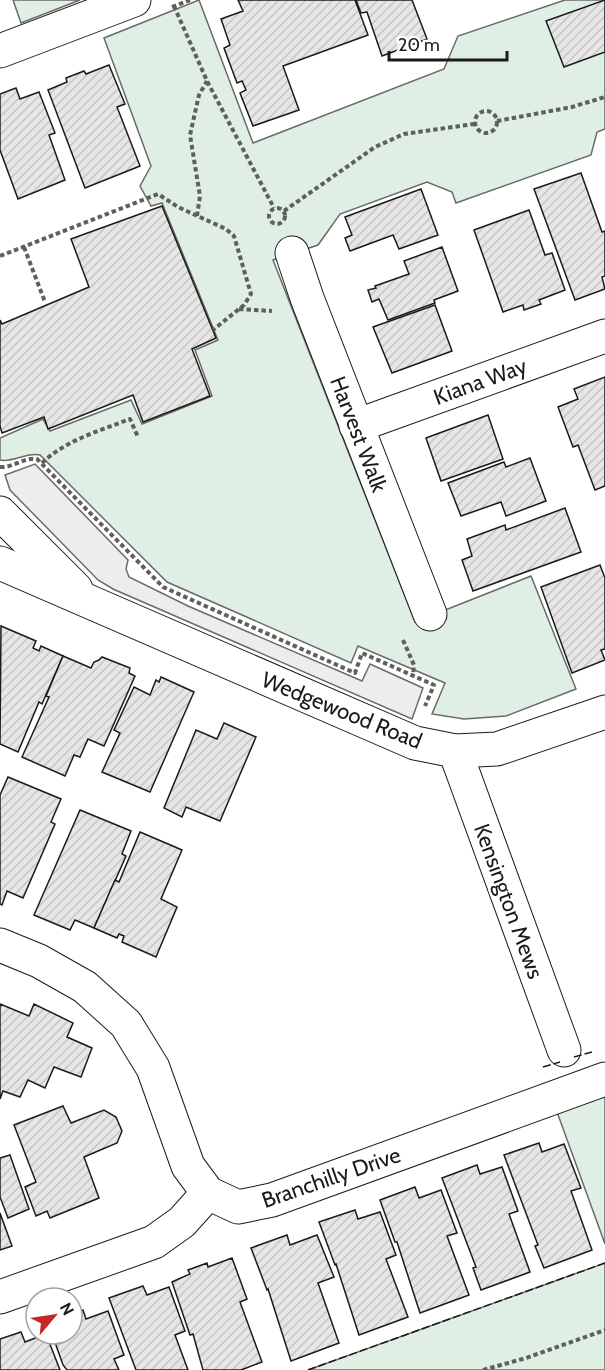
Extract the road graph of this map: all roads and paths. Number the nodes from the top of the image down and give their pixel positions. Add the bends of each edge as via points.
1 (134, 0) edge
2 (174, 6) dead end
3 (0, 51) edge
4 (207, 81) junction
5 (605, 96) edge
6 (497, 121) junction
7 (474, 124) junction
8 (274, 208) junction
9 (284, 211) junction
10 (197, 216) junction
11 (24, 247) junction
12 (292, 253) dead end
13 (0, 256) edge
14 (45, 302) dead end
15 (213, 330) dead end
16 (605, 336) edge
17 (356, 426) junction
18 (138, 437) dead end
19 (42, 463) junction
20 (0, 467) edge
21 (0, 513) edge
22 (0, 563) edge
23 (88, 601) junction
24 (430, 614) dead end
25 (605, 712) edge
26 (421, 716) dead end
27 (455, 751) junction
28 (0, 945) edge
29 (564, 1050) dead end
30 (605, 1079) edge
31 (208, 1193) junction
32 (0, 1298) edge
33 (605, 1330) edge
34 (483, 1370) edge

1 - 3 street
2 - 4 path
4 - 8 path
4 - 10 path via 199,95 190,135 200,196
5 - 6 path via 572,107
6 - 7 path via 495,129 487,133
6 - 7 path via 486,111 479,113
7 - 9 path via 404,134 375,147
8 - 9 path
8 - 9 path via 269,218 275,224 284,221
10 - 11 path via 158,195
10 - 15 path via 234,236 251,294 244,305
11 - 13 path
11 - 14 path
12 - 17 street, Harvest Walk
16 - 17 street, Kiana Way
17 - 24 street, Harvest Walk
18 - 19 path via 130,419 70,443
19 - 20 path via 31,458
19 - 26 path via 163,586 355,673 362,653 434,685
21 - 23 street, Wedgewood Road
22 - 23 street, Wedgewood Road
23 - 27 street, Wedgewood Road via 415,743
25 - 27 street, Wedgewood Road via 497,749
27 - 29 street, Kensington Mews
28 - 31 street, Branchilly Drive via 86,987 126,1024 153,1068 188,1166
30 - 31 street, Branchilly Drive via 272,1200 238,1207
31 - 32 street via 182,1222 154,1242
33 - 34 path

